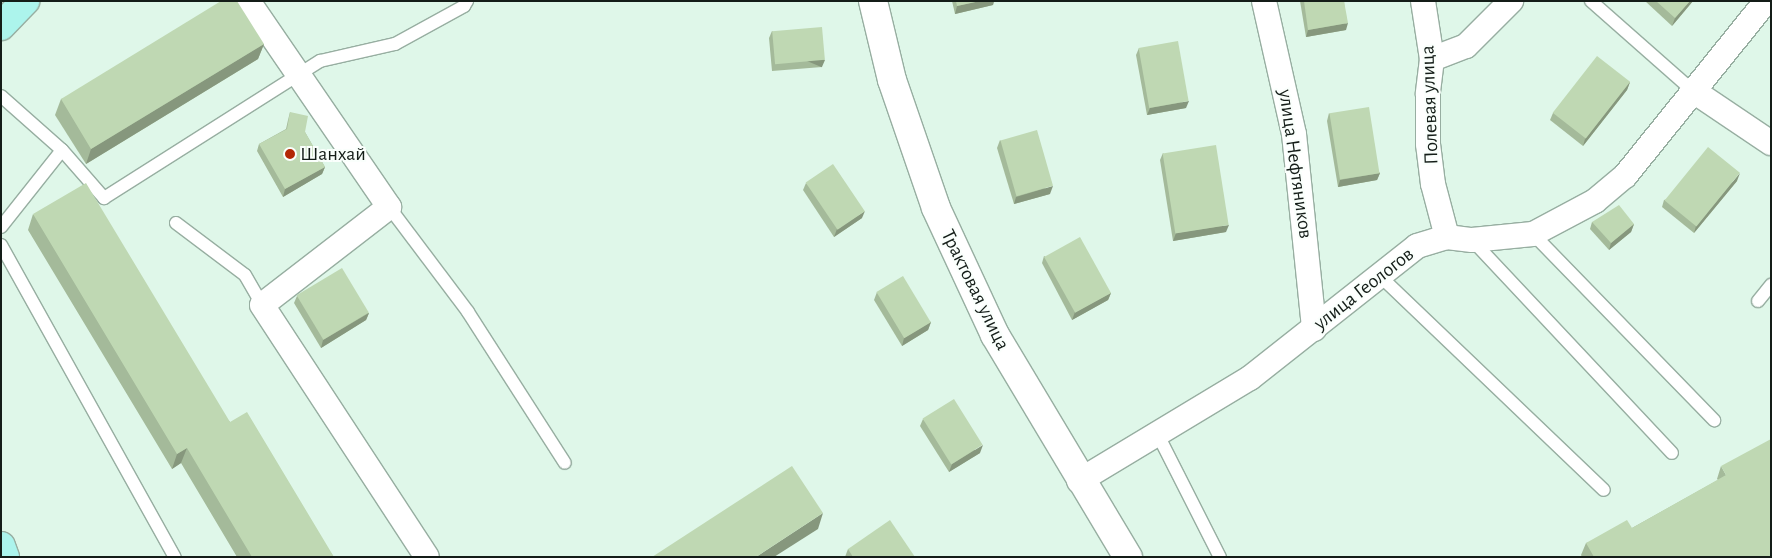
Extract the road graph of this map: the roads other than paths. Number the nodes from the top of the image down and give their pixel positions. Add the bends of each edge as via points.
1 (25, 1) edge
2 (248, 1) edge
3 (467, 1) edge
4 (873, 1) edge
5 (1264, 1) edge
6 (1423, 1) edge
7 (1511, 1) edge
8 (1591, 1) edge
9 (1766, 1) edge
10 (1, 26) edge
11 (1432, 59) junction
12 (299, 73) junction
13 (1692, 90) junction
14 (1, 96) edge
15 (1771, 144) edge
16 (62, 150) junction
17 (388, 207) junction
18 (176, 223) dead end
19 (1, 227) edge
20 (1533, 234) junction
21 (1448, 237) junction
22 (1472, 240) junction
23 (1, 245) edge
24 (1381, 277) junction
25 (1771, 285) edge
26 (1758, 301) dead end
27 (262, 304) junction
28 (1314, 329) junction
29 (1714, 420) dead end
30 (1158, 435) junction
31 (1672, 453) dead end
32 (565, 464) dead end
33 (1079, 481) junction
34 (1604, 490) dead end
35 (1, 546) edge
36 (6, 557) edge
37 (175, 557) edge
38 (426, 557) edge
39 (1128, 557) edge
40 (1220, 557) edge

1 - 10 main road
2 - 12 street
3 - 12 lane via 464,6 395,44 320,61
4 - 33 street, Трактовая улица via 892,80 936,208 994,335
5 - 28 street, улица Нефтяников via 1294,134
6 - 11 street, Полевая улица
7 - 11 street via 1466,46
8 - 13 lane
9 - 13 street, улица Геологов
11 - 21 street, Полевая улица via 1428,144 1433,184
12 - 16 lane via 104,198
12 - 17 street
13 - 15 street
13 - 20 street, улица Геологов via 1625,176 1595,201
14 - 16 lane
16 - 19 lane
17 - 27 street
17 - 32 lane via 468,312
18 - 27 lane via 245,275
20 - 22 street, улица Геологов
20 - 29 lane
21 - 22 street, улица Геологов
21 - 24 street, улица Геологов via 1417,246
22 - 31 lane
23 - 37 lane
24 - 28 street, улица Геологов
24 - 34 lane
25 - 26 lane
27 - 38 street
28 - 30 street, улица Геологов via 1250,378
30 - 33 street, улица Геологов
30 - 40 lane
33 - 39 street, Трактовая улица
35 - 36 main road

